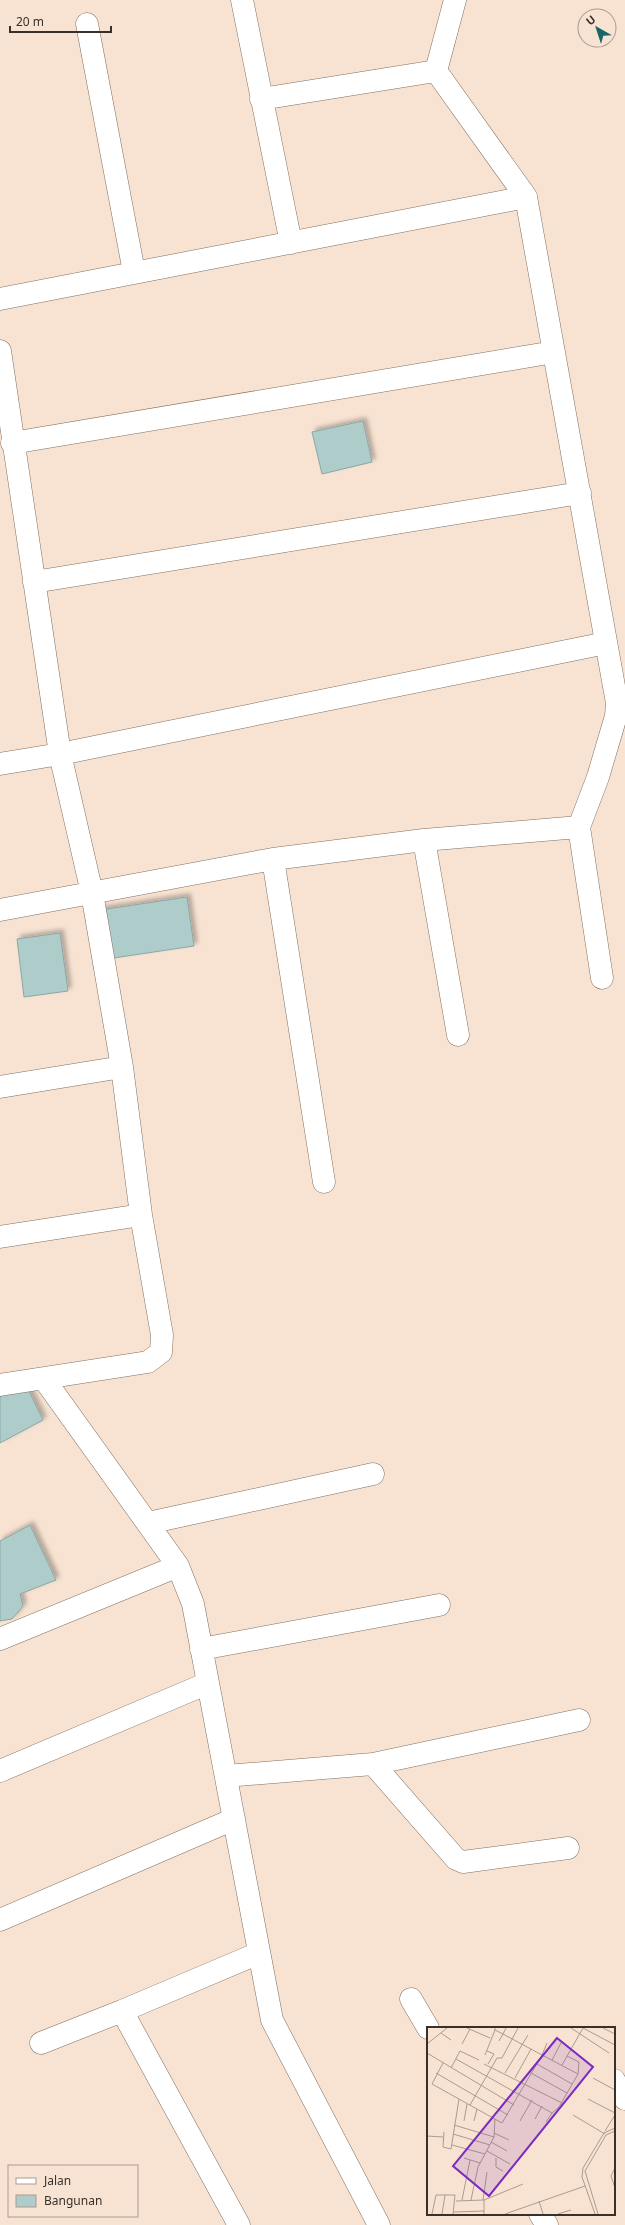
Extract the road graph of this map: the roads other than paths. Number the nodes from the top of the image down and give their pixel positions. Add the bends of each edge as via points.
1 (242, 0) edge
2 (455, 0) edge
3 (87, 24) dead end
4 (436, 71) junction
5 (261, 100) junction
6 (526, 197) junction
7 (291, 243) junction
8 (134, 272) junction
9 (0, 299) edge
10 (0, 351) edge
11 (554, 352) junction
12 (12, 443) junction
13 (580, 493) junction
14 (34, 582) junction
15 (606, 643) junction
16 (60, 754) junction
17 (0, 764) edge
18 (579, 827) junction
19 (424, 840) junction
20 (273, 859) junction
21 (92, 893) junction
22 (0, 910) edge
23 (602, 978) dead end
24 (458, 1035) dead end
25 (122, 1067) junction
26 (0, 1087) edge
27 (324, 1182) dead end
28 (142, 1216) junction
29 (0, 1237) edge
30 (44, 1379) junction
31 (0, 1385) edge
32 (373, 1474) dead end
33 (148, 1523) junction
34 (178, 1566) junction
35 (439, 1605) dead end
36 (0, 1639) edge
37 (201, 1648) junction
38 (208, 1683) junction
39 (579, 1720) dead end
40 (373, 1764) junction
41 (0, 1771) edge
42 (226, 1776) junction
43 (234, 1819) junction
44 (568, 1848) dead end
45 (0, 1920) edge
46 (259, 1953) junction
47 (410, 1999) dead end
48 (122, 2011) junction
49 (427, 2027) edge
50 (41, 2043) dead end
51 (615, 2082) edge
52 (625, 2099) edge
53 (541, 2215) edge
54 (238, 2225) edge
55 (379, 2225) edge
56 (547, 2225) edge

1 - 5 street
2 - 4 street
3 - 8 street
4 - 5 street
4 - 6 street
5 - 7 street
6 - 7 street
6 - 11 street
7 - 8 street
8 - 9 street
10 - 12 street
11 - 12 street
11 - 13 street
12 - 14 street
13 - 14 street
13 - 15 street
14 - 16 street
15 - 16 street
15 - 18 street via 617,703 616,716 598,777
16 - 17 street
16 - 21 street
18 - 19 street
18 - 23 street
19 - 20 street
19 - 24 street
20 - 21 street
20 - 27 street
21 - 22 street
21 - 25 street
25 - 26 street
25 - 28 street
28 - 29 street
28 - 30 street via 162,1335 161,1352 148,1362
30 - 31 street
30 - 33 street
32 - 33 street
33 - 34 street
34 - 36 street
34 - 37 street via 193,1604
35 - 37 street
37 - 38 street
38 - 41 street
38 - 42 street
39 - 40 street
40 - 42 street
40 - 44 street via 456,1859 463,1862
42 - 43 street
43 - 45 street
43 - 46 street
46 - 48 street
46 - 55 street via 272,2020
47 - 49 street
48 - 50 street
48 - 54 street
51 - 52 street
53 - 56 street

